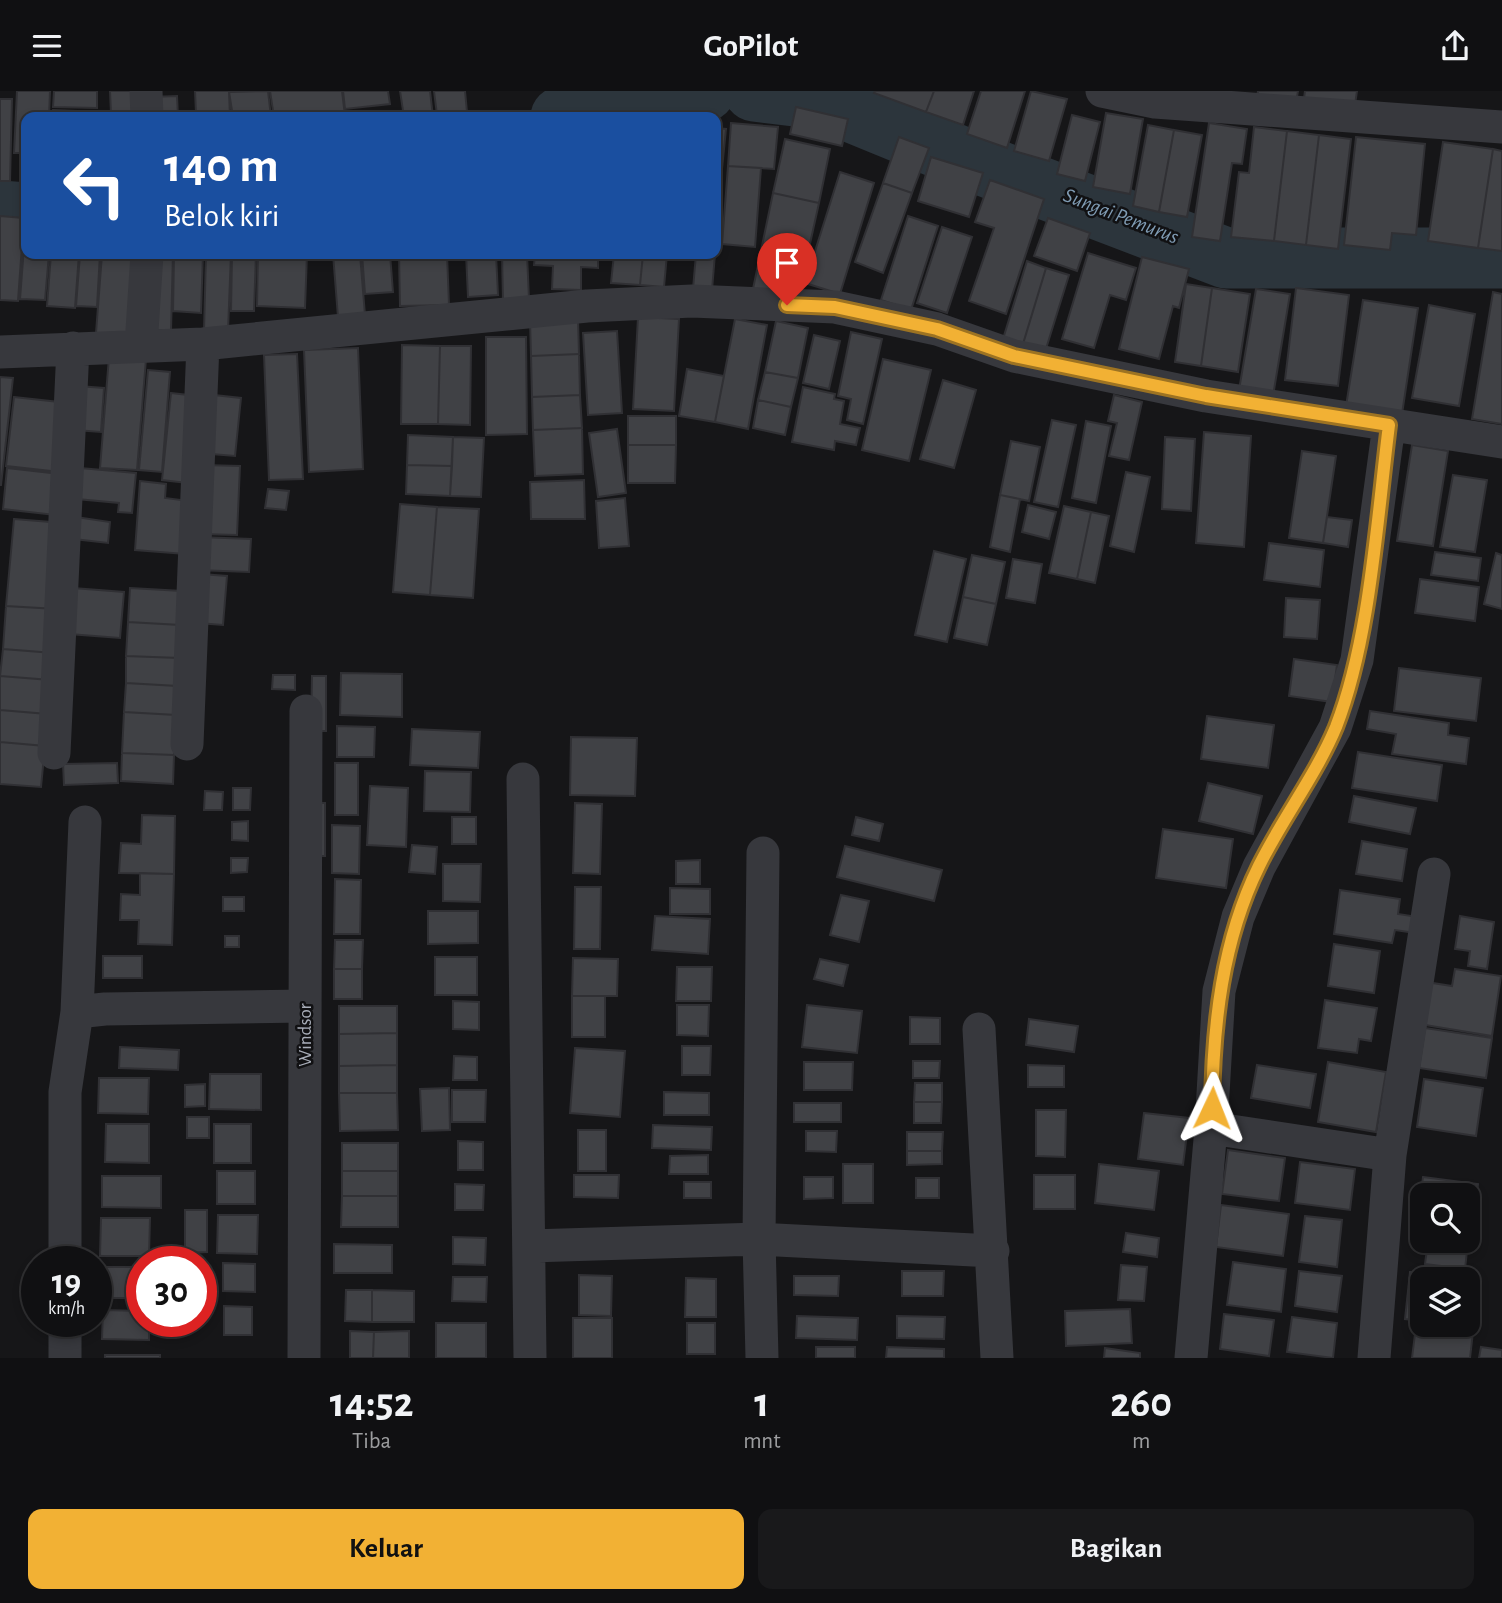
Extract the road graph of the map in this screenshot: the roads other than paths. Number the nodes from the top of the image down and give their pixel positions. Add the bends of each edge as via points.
1 (146, 91) edge
2 (1102, 91) edge
3 (147, 112) edge
4 (1502, 127) edge
5 (147, 259) edge
6 (203, 344) junction
7 (141, 346) junction
8 (73, 348) junction
9 (0, 352) edge
10 (1389, 425) junction
11 (1502, 442) edge
12 (306, 711) dead end
13 (187, 744) dead end
14 (54, 753) dead end
15 (523, 779) dead end
16 (85, 822) dead end
17 (763, 853) dead end
18 (1434, 874) dead end
19 (305, 1006) junction
20 (77, 1012) junction
21 (979, 1030) dead end
22 (1211, 1128) junction
23 (1390, 1156) junction
24 (759, 1239) junction
25 (65, 1246) edge
26 (530, 1246) junction
27 (993, 1251) junction
28 (65, 1337) edge
29 (65, 1358) edge
30 (304, 1358) edge
31 (530, 1358) edge
32 (762, 1358) edge
33 (998, 1358) edge
34 (1191, 1358) edge
35 (1374, 1358) edge

1 - 3 street
2 - 4 street via 1154,103
5 - 7 street
6 - 7 street
6 - 10 street via 587,306 692,301 835,307 937,329 1014,356 1090,373
6 - 13 street
7 - 8 street
8 - 9 street
8 - 14 street
10 - 11 street
10 - 22 street via 1357,660 1335,728 1259,867 1235,929 1219,991
12 - 19 street, Windsor
15 - 26 street
16 - 20 street
17 - 24 street
18 - 23 street
19 - 20 street
19 - 30 street, Windsor
20 - 25 street via 65,1092
21 - 27 street
22 - 23 street
22 - 34 street
23 - 35 street
24 - 26 street
24 - 27 street
24 - 32 street
26 - 31 street
27 - 33 street
28 - 29 street

